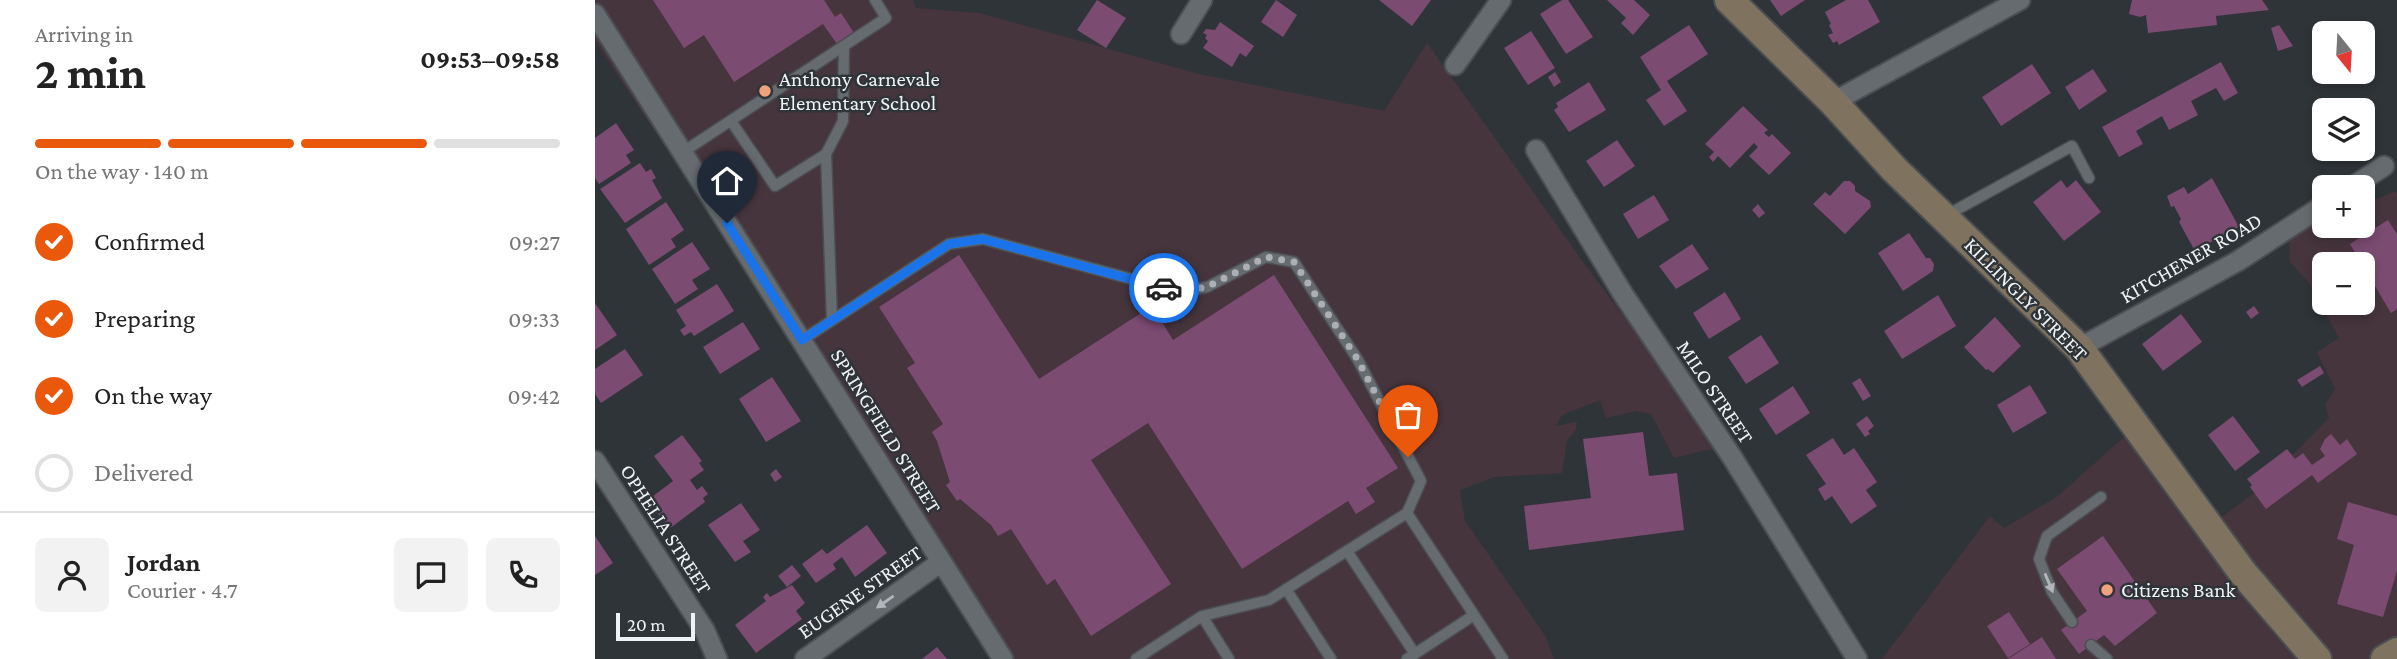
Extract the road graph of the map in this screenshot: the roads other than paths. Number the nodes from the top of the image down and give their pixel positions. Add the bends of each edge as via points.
1 (875, 0) edge
2 (1202, 0) edge
3 (1501, 0) edge
4 (1729, 0) edge
5 (2020, 0) edge
6 (595, 14) edge
7 (1181, 34) dead end
8 (844, 46) junction
9 (1455, 65) dead end
10 (1833, 102) junction
11 (731, 121) junction
12 (1536, 149) dead end
13 (683, 152) junction
14 (827, 154) junction
15 (2384, 166) dead end
16 (2370, 175) edge
17 (2089, 178) dead end
18 (2312, 213) edge
19 (1943, 217) junction
20 (832, 320) junction
21 (802, 340) junction
22 (2079, 348) junction
23 (595, 461) edge
24 (2101, 497) dead end
25 (1407, 513) junction
26 (1347, 551) junction
27 (941, 562) junction
28 (1286, 589) junction
29 (1474, 615) junction
30 (1202, 616) junction
31 (2072, 622) dead end
32 (2091, 645) dead end
33 (2397, 652) edge
34 (1411, 657) edge
35 (717, 659) edge
36 (804, 659) edge
37 (1003, 659) edge
38 (1137, 659) edge
39 (1229, 659) edge
40 (1331, 659) edge
41 (1503, 659) edge
42 (1857, 659) edge
43 (2107, 659) edge
44 (2316, 659) edge
45 (2385, 659) edge

1 - 8 lane via 886,18
2 - 7 street
3 - 9 street
4 - 10 main road, KILLINGLY STREET
5 - 10 street
6 - 13 street, SPRINGFIELD STREET
8 - 11 lane
8 - 14 lane via 843,121
10 - 19 main road, KILLINGLY STREET
11 - 13 lane
11 - 14 lane via 775,186
12 - 42 street, MILO STREET via 1623,294 1732,457
13 - 21 street, SPRINGFIELD STREET
14 - 20 lane
15 - 16 street
17 - 19 lane via 2072,146
18 - 22 street, KITCHENER ROAD via 2238,261
19 - 22 main road, KILLINGLY STREET
20 - 21 lane
20 - 25 lane via 949,244 982,239 1180,292 1207,287 1266,257 1294,262 1358,360 1421,481
21 - 27 street, SPRINGFIELD STREET
22 - 44 main road, KILLINGLY STREET via 2243,573
23 - 35 street, OPHELIA STREET via 705,631
24 -> 31 lane via 2047,536 2039,559 2052,592
25 - 26 lane
25 - 29 lane
26 - 28 lane
26 - 34 lane
27 -> 36 street, EUGENE STREET
27 - 37 street, SPRINGFIELD STREET
28 - 30 lane via 1269,600
28 - 40 lane
29 - 34 lane
29 - 41 lane
30 - 38 lane
30 - 39 lane
32 - 43 lane
33 - 45 main road

